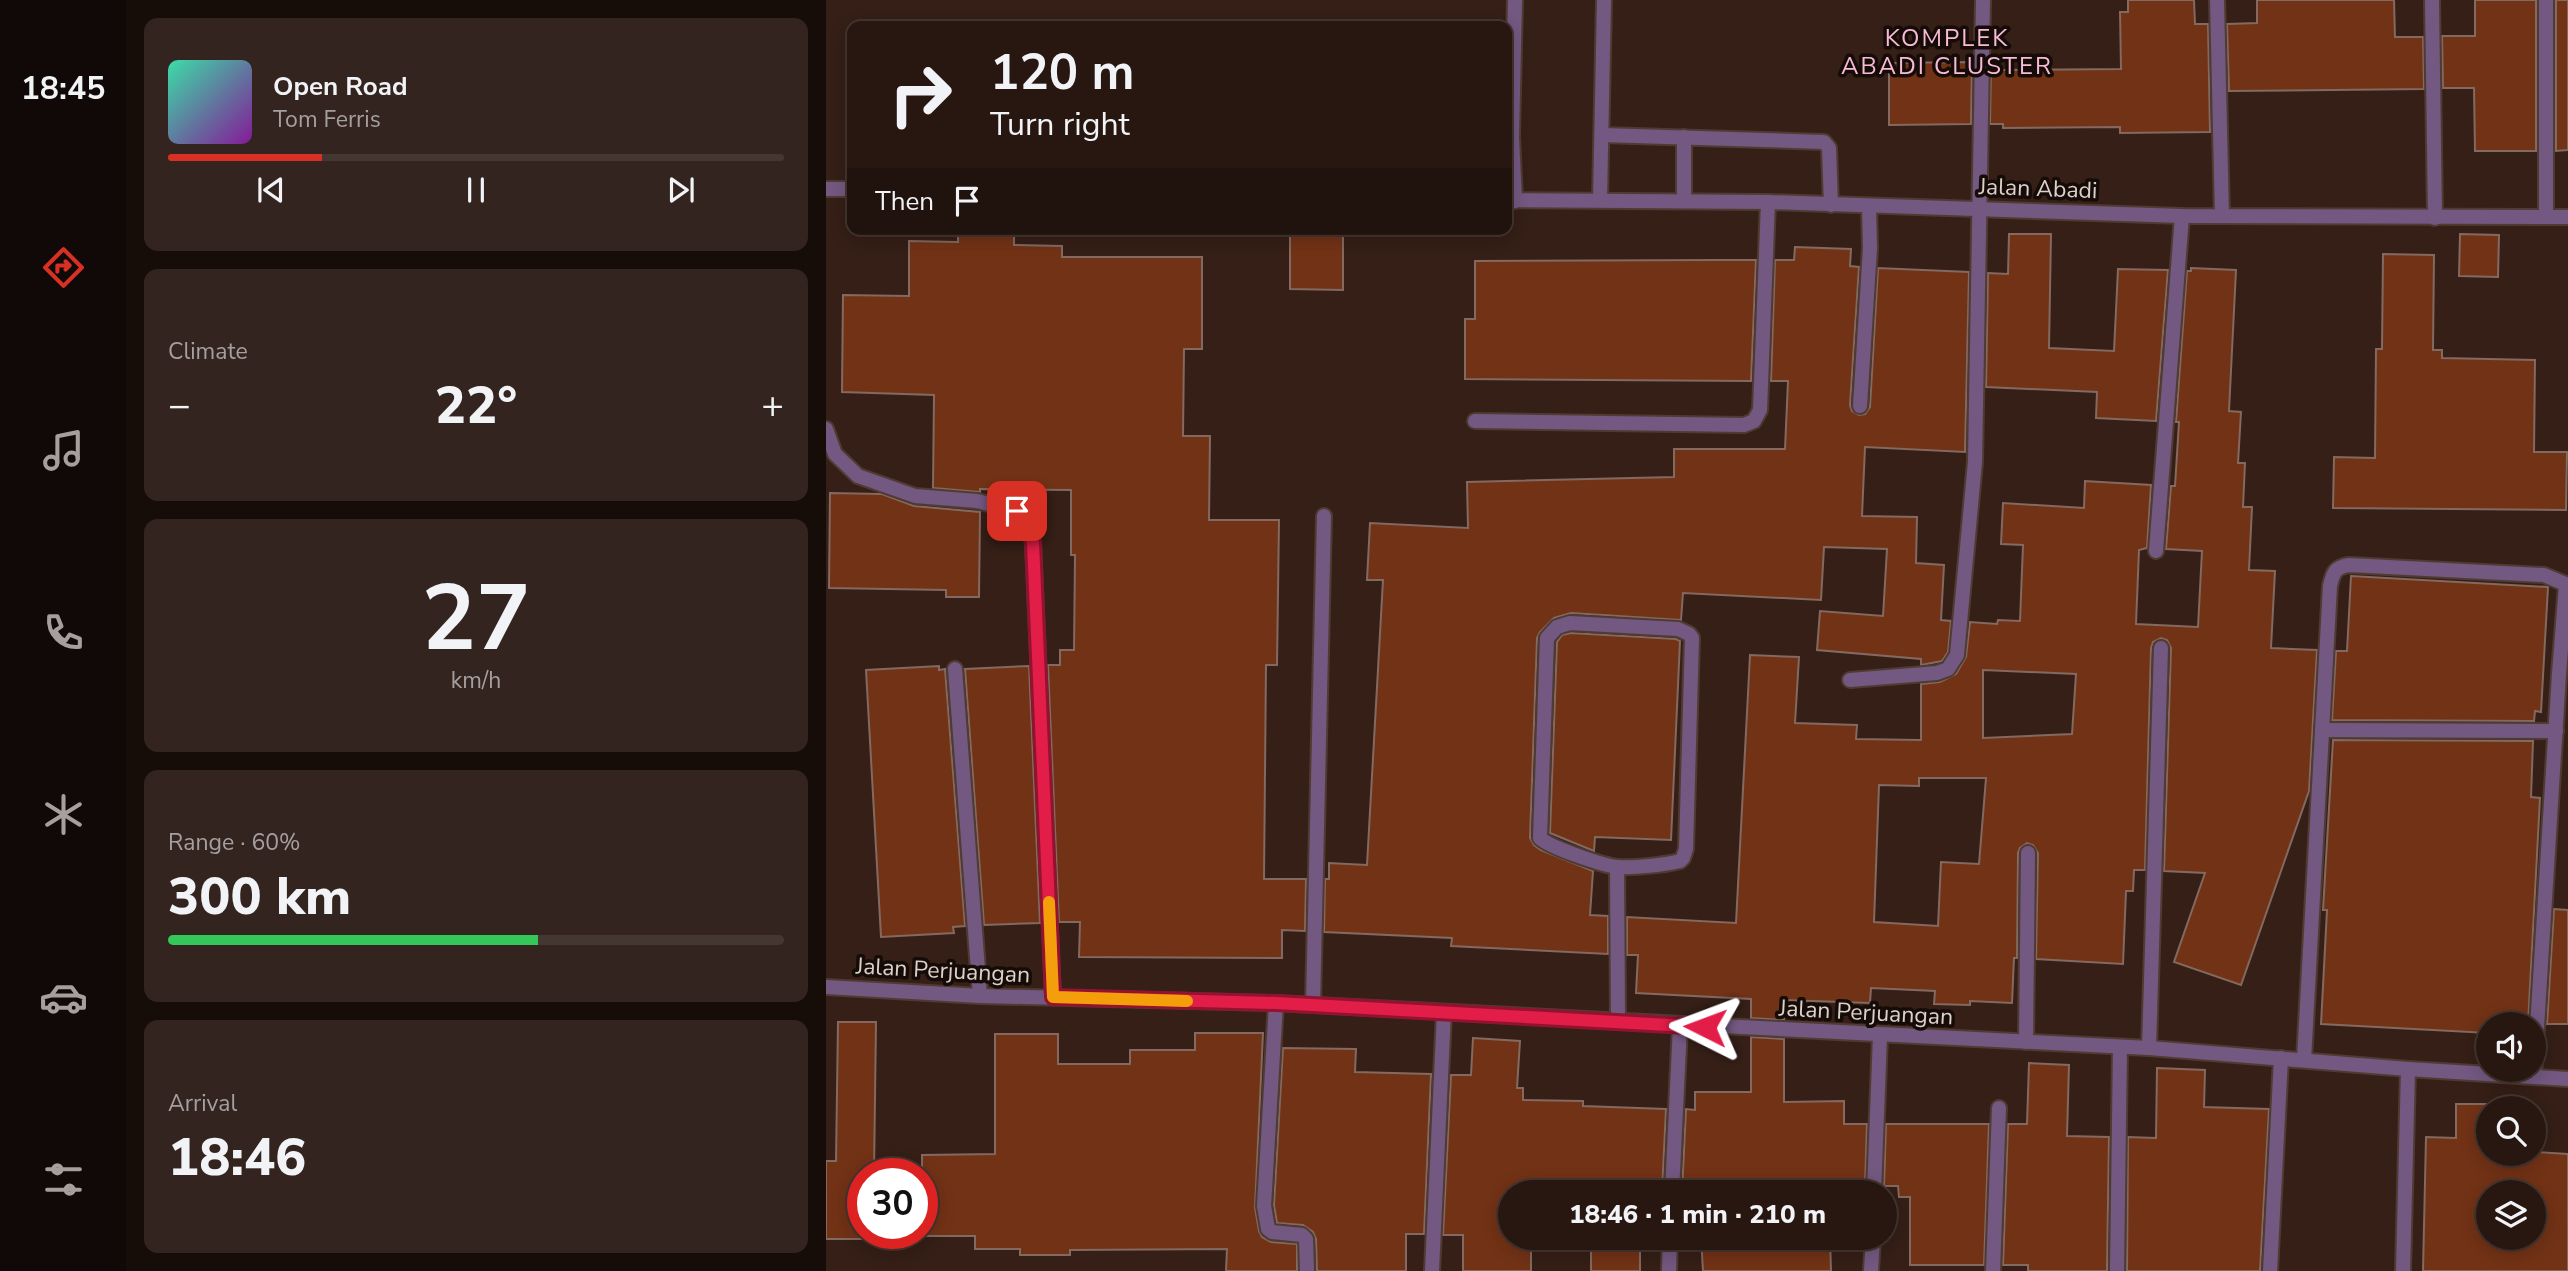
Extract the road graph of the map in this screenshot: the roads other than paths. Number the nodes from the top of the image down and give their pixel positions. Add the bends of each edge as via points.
1 (1515, 0) edge
2 (1604, 0) edge
3 (1983, 0) edge
4 (2217, 0) edge
5 (2432, 0) edge
6 (2546, 0) edge
7 (1601, 135) junction
8 (1684, 138) junction
9 (1512, 168) edge
10 (826, 188) edge
11 (847, 189) edge
12 (1512, 200) edge
13 (1600, 200) junction
14 (1684, 201) junction
15 (1768, 202) junction
16 (1831, 205) junction
17 (1869, 207) junction
18 (1979, 209) junction
19 (2182, 216) junction
20 (2222, 216) junction
21 (2546, 217) junction
22 (2568, 217) edge
23 (2435, 218) junction
24 (1860, 406) dead end
25 (1475, 421) dead end
26 (826, 429) edge
27 (1324, 516) dead end
28 (2156, 551) dead end
29 (2567, 585) edge
30 (2161, 648) dead end
31 (955, 669) dead end
32 (1850, 680) dead end
33 (2322, 730) junction
34 (2556, 731) junction
35 (2028, 853) dead end
36 (1617, 867) junction
37 (826, 987) edge
38 (980, 996) junction
39 (1053, 997) junction
40 (1276, 1003) junction
41 (1313, 1005) junction
42 (1444, 1012) junction
43 (2538, 1012) edge
44 (1618, 1021) junction
45 (1680, 1026) junction
46 (1880, 1036) junction
47 (2026, 1042) junction
48 (2120, 1047) junction
49 (2149, 1048) junction
50 (2281, 1058) junction
51 (2304, 1060) junction
52 (2409, 1069) junction
53 (2476, 1073) edge
54 (2546, 1077) edge
55 (2568, 1079) edge
56 (1998, 1108) dead end
57 (1673, 1180) edge
58 (1874, 1180) edge
59 (1670, 1250) edge
60 (1872, 1250) edge
61 (1307, 1271) edge
62 (1432, 1271) edge
63 (1669, 1271) edge
64 (1871, 1271) edge
65 (1993, 1271) edge
66 (2117, 1271) edge
67 (2270, 1271) edge
68 (2403, 1271) edge

1 - 9 street
2 - 7 street
3 - 18 street
4 - 20 street
5 - 23 street
6 - 21 street
7 - 8 street
7 - 13 street
8 - 14 street
8 - 16 street via 1824,142 1829,148
10 - 11 street
12 - 13 street, Jalan Abadi
13 - 14 street, Jalan Abadi
14 - 15 street, Jalan Abadi
15 - 16 street, Jalan Abadi
15 - 25 street via 1760,410 1754,421 1744,425
16 - 17 street, Jalan Abadi
17 - 18 street, Jalan Abadi
17 - 24 street
18 - 19 street, Jalan Abadi
18 - 32 street via 1975,462 1957,655 1948,669 1937,673
19 - 20 street, Jalan Abadi
19 - 28 street
20 - 23 street, Jalan Abadi
21 - 22 street, Jalan Abadi
21 - 23 street, Jalan Abadi
26 - 39 street via 835,454 858,476 915,496 977,501 1017,511 1029,526
27 - 41 street
29 - 33 street via 2544,575 2339,566 2330,586
29 - 34 street
30 - 49 street
31 - 38 street
33 - 34 street
33 - 51 street
34 - 43 street
35 - 47 street
36 - 36 street via 1545,844 1540,838 1547,638 1562,624 1678,629 1692,638 1685,854 1674,863
36 - 44 street
37 - 38 street, Jalan Perjuangan
38 - 39 street, Jalan Perjuangan
39 - 40 street, Jalan Perjuangan
40 - 41 street, Jalan Perjuangan
40 - 61 street via 1264,1206 1268,1229 1306,1239
41 - 42 street, Jalan Perjuangan
42 - 44 street, Jalan Perjuangan
42 - 62 street
44 - 45 street, Jalan Perjuangan
45 - 46 street, Jalan Perjuangan
45 - 57 street
46 - 47 street, Jalan Perjuangan
46 - 58 street
47 - 48 street, Jalan Perjuangan
48 - 49 street, Jalan Perjuangan
48 - 66 street
49 - 50 street, Jalan Perjuangan
50 - 51 street, Jalan Perjuangan
50 - 67 street
51 - 52 street, Jalan Perjuangan
52 - 53 street, Jalan Perjuangan
52 - 68 street
54 - 55 street, Jalan Perjuangan
56 - 65 street
59 - 63 street
60 - 64 street

